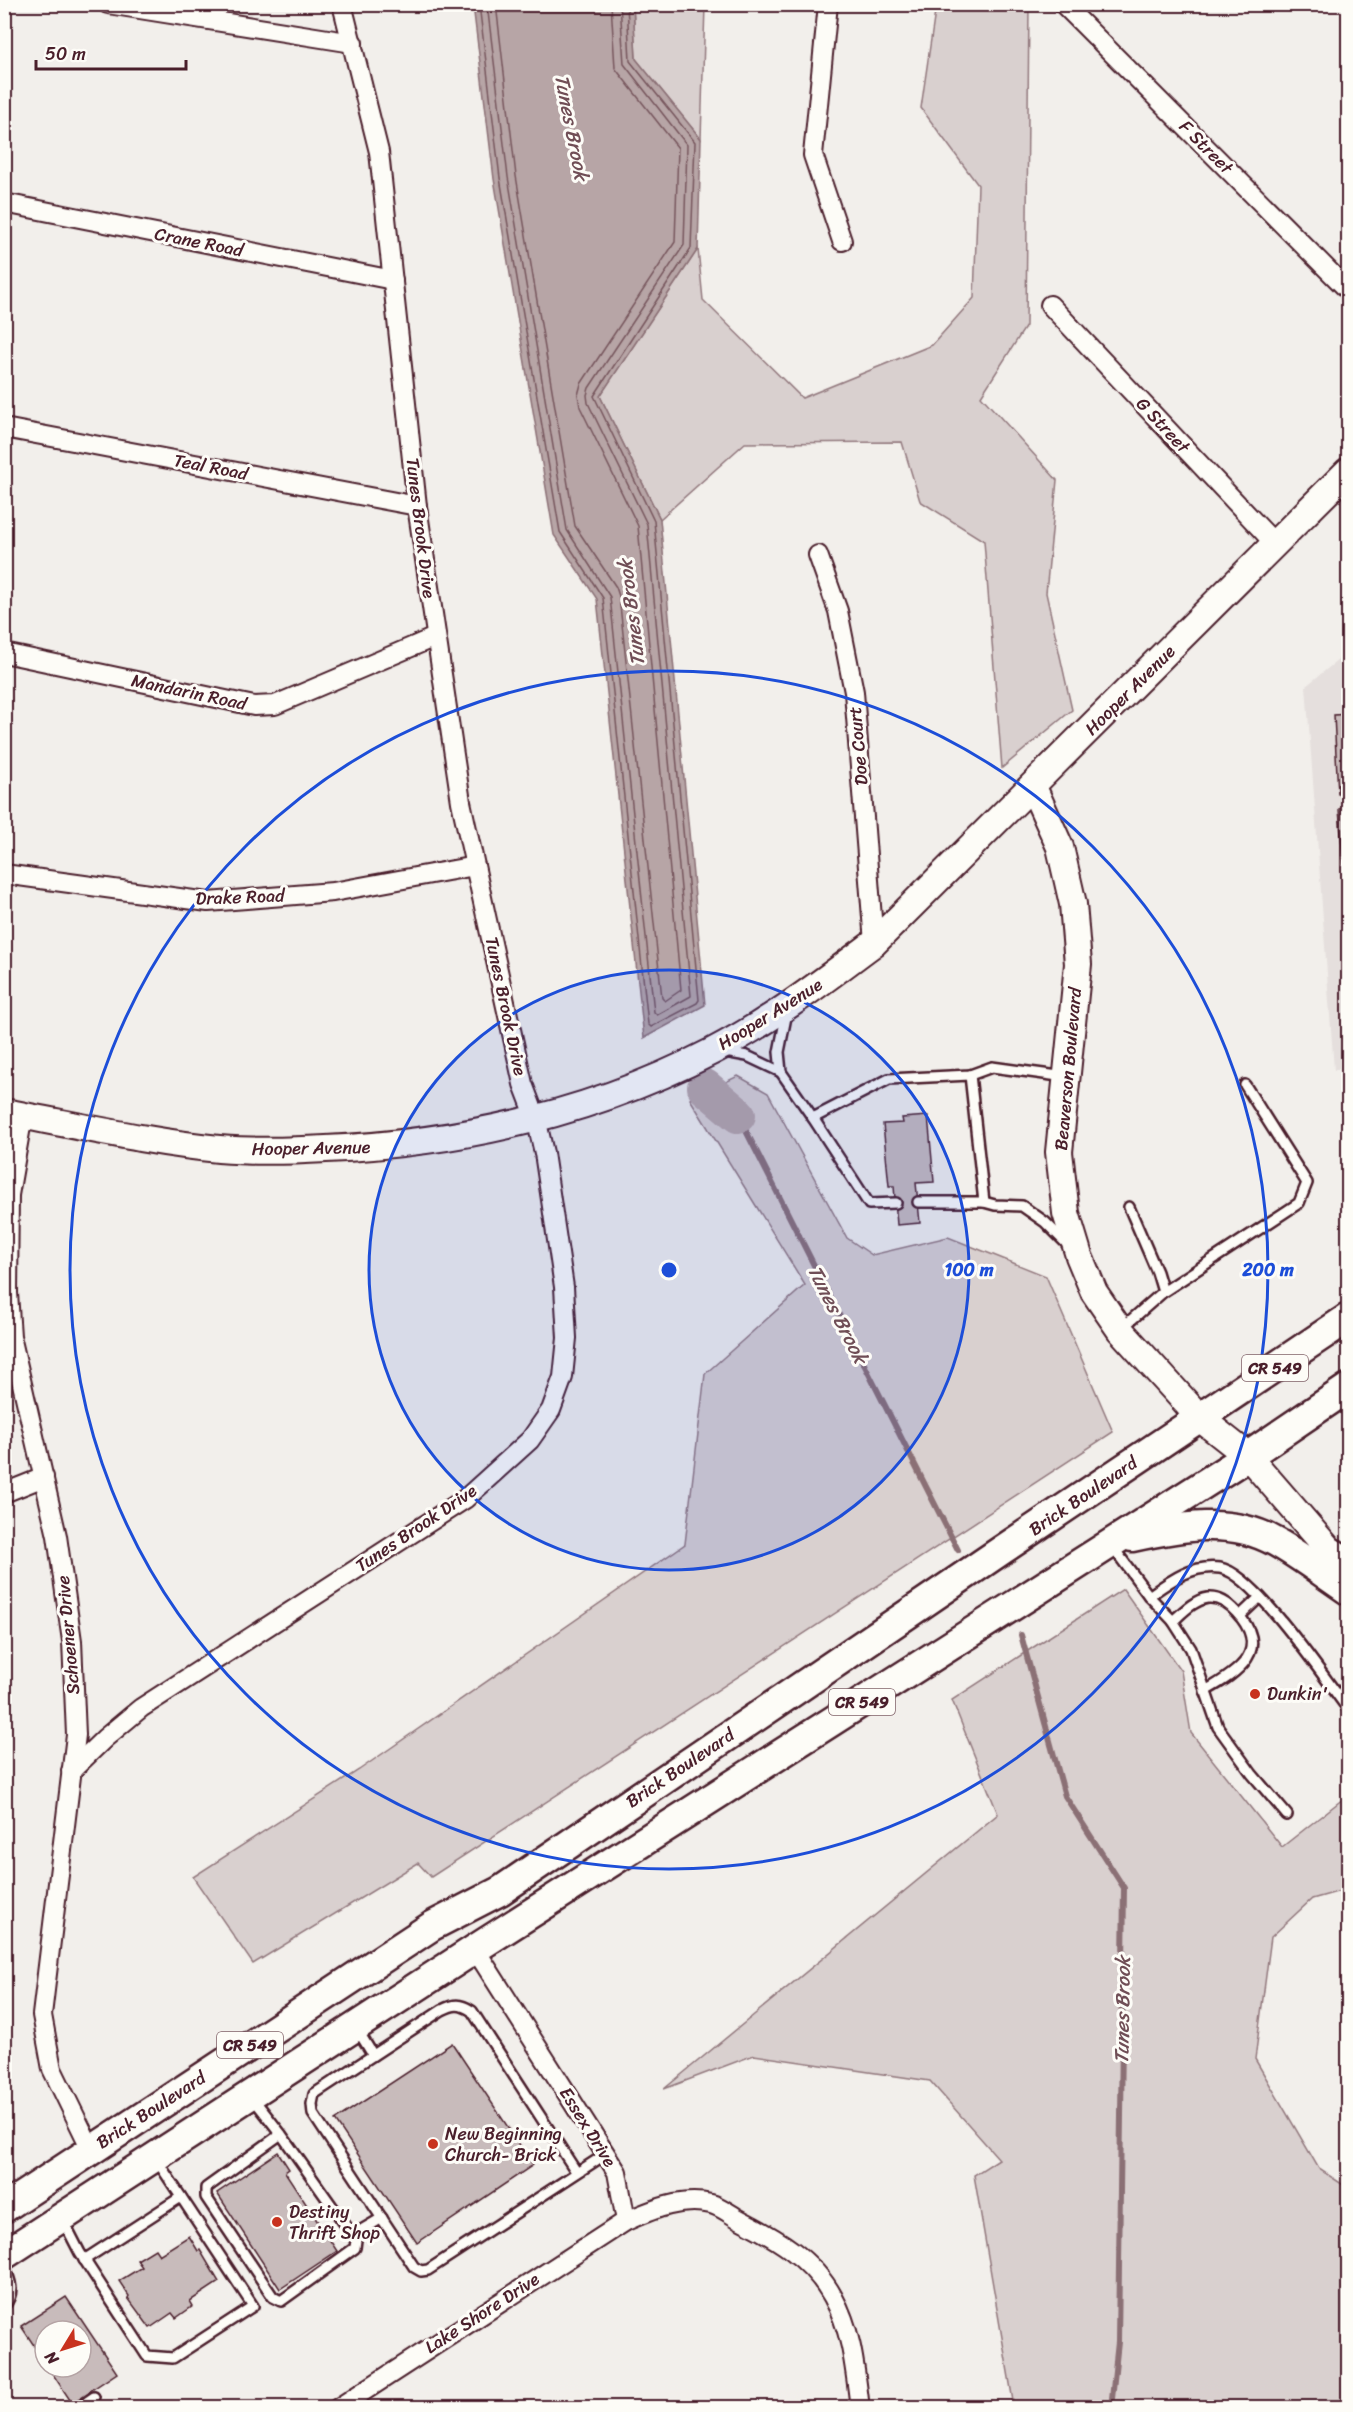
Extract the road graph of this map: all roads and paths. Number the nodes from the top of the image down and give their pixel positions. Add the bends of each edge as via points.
1 (108, 4) edge
2 (342, 4) edge
3 (828, 4) edge
4 (1063, 4) edge
5 (352, 43) junction
6 (4, 203) edge
7 (842, 241) dead end
8 (393, 280) junction
9 (1348, 290) edge
10 (1050, 306) dead end
11 (4, 428) edge
12 (1348, 471) edge
13 (417, 506) junction
14 (1276, 545) junction
15 (818, 555) dead end
16 (435, 638) junction
17 (4, 653) edge
18 (1033, 787) junction
19 (475, 866) junction
20 (4, 874) edge
21 (874, 943) junction
22 (788, 1007) junction
23 (714, 1050) junction
24 (781, 1072) junction
25 (970, 1075) junction
26 (1068, 1077) junction
27 (1245, 1085) dead end
28 (14, 1114) edge
29 (536, 1118) junction
30 (813, 1118) junction
31 (918, 1202) dead end
32 (984, 1202) junction
33 (896, 1203) dead end
34 (1129, 1208) dead end
35 (1079, 1256) junction
36 (1163, 1292) junction
37 (1348, 1318) edge
38 (1120, 1330) junction
39 (1348, 1388) edge
40 (1201, 1419) junction
41 (1248, 1456) junction
42 (44, 1477) junction
43 (4, 1493) edge
44 (1112, 1543) junction
45 (1340, 1557) edge
46 (1348, 1580) edge
47 (1348, 1590) edge
48 (1149, 1596) junction
49 (1260, 1597) junction
50 (1240, 1616) junction
51 (1173, 1621) junction
52 (1205, 1691) junction
53 (1348, 1709) edge
54 (71, 1771) junction
55 (1287, 1815) dead end
56 (500, 1891) junction
57 (476, 1949) junction
58 (356, 2027) junction
59 (373, 2055) junction
60 (250, 2096) junction
61 (281, 2134) junction
62 (92, 2149) junction
63 (606, 2154) junction
64 (155, 2157) junction
65 (577, 2173) junction
66 (181, 2198) junction
67 (4, 2208) edge
68 (62, 2218) junction
69 (382, 2218) junction
70 (626, 2221) junction
71 (353, 2235) junction
72 (4, 2255) edge
73 (84, 2260) junction
74 (4, 2267) edge
75 (4, 2306) edge
76 (94, 2397) dead end
77 (78, 2408) edge
78 (338, 2408) edge
79 (860, 2408) edge

1 - 5 street
2 - 5 street, Tunes Brook Drive
3 - 7 street via 813,155
4 - 9 street, F Street
5 - 8 street, Tunes Brook Drive via 379,152
6 - 8 street, Crane Road
8 - 13 street, Tunes Brook Drive
10 - 14 street, G Street
11 - 13 street, Teal Road
12 - 14 main road, Hooper Avenue
13 - 16 street, Tunes Brook Drive
14 - 18 main road, Hooper Avenue
15 - 21 street, Doe Court via 838,611 854,692
16 - 17 street, Mandarin Road via 275,705 254,706
16 - 19 street, Tunes Brook Drive
18 - 21 main road, Hooper Avenue
18 - 26 main road, Beaverson Boulevard via 1060,847 1073,904 1078,964
19 - 20 street, Drake Road via 333,892 208,902
19 - 29 street, Tunes Brook Drive via 523,1084
21 - 22 main road, Hooper Avenue
22 - 23 main road, Hooper Avenue
22 - 24 lane via 779,1052
23 - 24 lane via 747,1056
23 - 29 main road, Hooper Avenue via 667,1073 578,1107
24 - 30 lane
25 - 26 lane via 992,1067
25 - 30 lane via 889,1078
25 - 32 lane
26 - 35 main road, Beaverson Boulevard via 1059,1152 1066,1213
27 - 36 lane via 1307,1183 1299,1203
28 - 29 main road, Hooper Avenue via 220,1149 299,1151 383,1147 468,1134
28 - 42 street, Schoener Drive via 9,1195 11,1336
29 - 54 street, Tunes Brook Drive via 564,1287 567,1338 563,1377 546,1418 530,1440 465,1499 141,1708
30 - 33 lane via 869,1204
31 - 32 lane
32 - 35 lane via 1022,1206 1045,1222
34 - 36 lane
35 - 38 main road, Beaverson Boulevard via 1094,1292
36 - 38 lane
37 - 40 main road, Brick Boulevard / CR 549
38 - 40 main road, Beaverson Boulevard
39 - 41 main road, CR 549
40 - 41 main road, Beaverson Boulevard
40 - 56 main road, Brick Boulevard / CR 549
41 - 44 main road, CR 549
41 - 45 main road, Beaverson Boulevard
42 - 43 street
42 - 54 street, Schoener Drive via 72,1641 76,1735
44 - 47 main road via 1172,1528 1212,1524 1244,1530 1274,1540
44 - 48 lane
44 - 57 main road, CR 549
45 - 46 main road, Beaverson Boulevard
48 - 49 lane via 1186,1572 1203,1567 1222,1568 1247,1583
48 - 51 lane
49 - 50 lane
49 - 53 lane
50 - 51 lane via 1218,1598 1206,1598 1192,1604
50 - 52 lane via 1253,1640 1250,1652 1233,1672
51 - 52 lane via 1191,1648
52 - 55 lane via 1218,1727
54 - 62 street, Schoener Drive via 42,2015 52,2069
56 - 57 main road via 488,1912
56 - 62 main road, Brick Boulevard / CR 549 via 432,1926
57 - 58 main road, CR 549
57 - 63 street, Essex Drive
58 - 59 lane
58 - 60 main road, CR 549
59 - 65 lane via 442,2010 454,2004 463,2005 472,2011
59 - 69 lane via 314,2094 312,2104 313,2114
60 - 61 lane
60 - 64 main road, CR 549
61 - 71 lane
61 - 71 lane via 206,2187 206,2197 273,2297 281,2301 355,2248
62 - 67 main road, Brick Boulevard / CR 549
63 - 65 lane
63 - 70 street, Essex Drive via 617,2172
64 - 66 lane
64 - 68 main road, CR 549
65 - 69 lane via 428,2270 414,2267
66 - 73 lane
66 - 73 lane via 253,2306 173,2358 147,2356
68 - 72 main road, CR 549
68 - 73 lane
69 - 71 lane
70 - 78 street, Lake Shore Drive
70 - 79 street via 681,2203 711,2204 782,2241 814,2269 833,2297 852,2344
74 - 75 lane via 11,2289
76 - 77 lane

